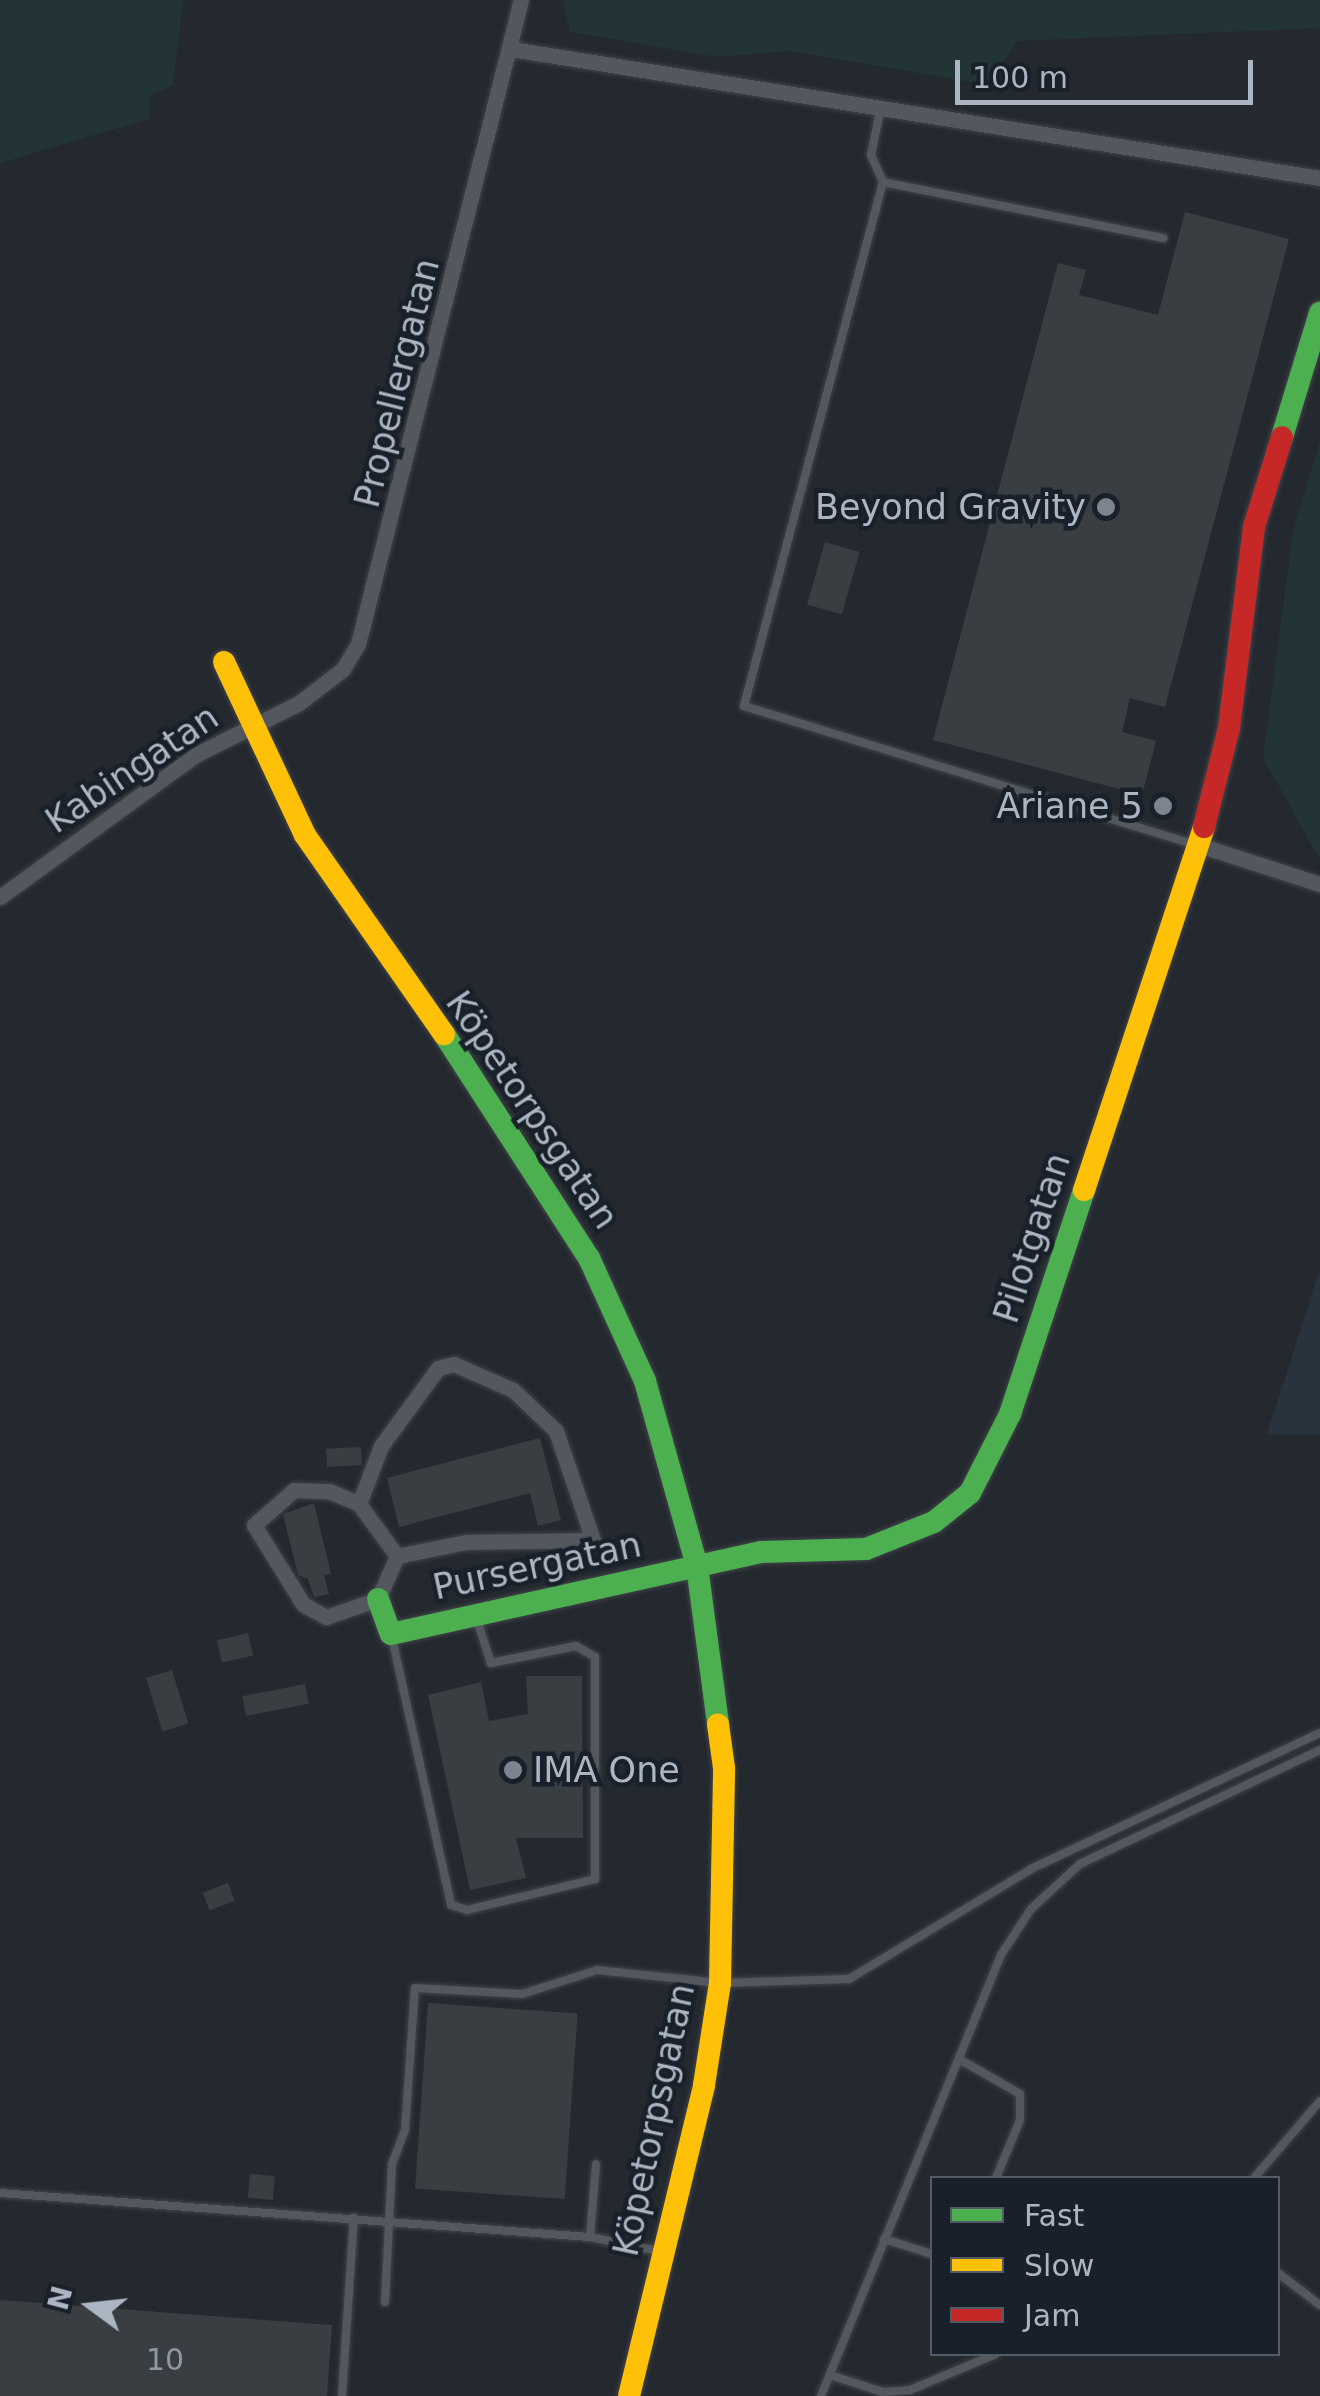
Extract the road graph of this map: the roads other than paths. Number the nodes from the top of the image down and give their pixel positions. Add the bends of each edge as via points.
1 (522, 0) edge
2 (511, 49) junction
3 (881, 106) junction
4 (1320, 178) edge
5 (884, 182) junction
6 (1163, 238) dead end
7 (1320, 312) edge
8 (224, 662) dead end
9 (250, 726) junction
10 (1199, 845) junction
11 (1320, 884) edge
12 (0, 898) edge
13 (359, 1504) junction
14 (397, 1556) junction
15 (698, 1566) junction
16 (378, 1599) junction
17 (476, 1614) junction
18 (391, 1634) junction
19 (1320, 1733) edge
20 (1320, 1750) edge
21 (720, 1983) junction
22 (959, 2058) junction
23 (1320, 2101) edge
24 (596, 2164) dead end
25 (997, 2176) edge
26 (1256, 2176) edge
27 (0, 2193) edge
28 (354, 2218) junction
29 (392, 2220) junction
30 (590, 2237) junction
31 (884, 2239) junction
32 (663, 2252) junction
33 (930, 2253) edge
34 (1280, 2275) edge
35 (385, 2302) dead end
36 (1320, 2305) edge
37 (991, 2356) edge
38 (830, 2375) junction
39 (342, 2396) edge
40 (629, 2396) edge
41 (821, 2396) edge

1 - 2 street, Propellergatan
2 - 3 street
2 - 9 street, Propellergatan via 368,621 343,668 299,703
3 - 4 street
3 - 5 lane via 871,155
5 - 6 lane
5 - 10 lane via 744,706
7 - 10 street, Pilotgatan via 1254,528 1228,728
8 - 9 street, Köpetorpsgatan
9 - 12 street, Kabingatan via 197,754
9 - 15 street, Köpetorpsgatan via 342,895 516,1137 588,1258 645,1382
10 - 11 street
10 - 15 street, Pilotgatan via 1010,1414 970,1493 934,1522 886,1544 761,1552
13 - 14 street
13 - 14 street via 381,1446 438,1368 454,1364 513,1390 556,1431 593,1540 466,1542
13 - 16 street via 329,1491 294,1490 254,1525 303,1604 326,1617
14 - 16 street
15 - 17 street, Pursergatan
15 - 21 street, Köpetorpsgatan via 724,1768
16 - 18 street
17 - 18 street, Pursergatan
17 - 18 lane via 491,1663 576,1646 595,1657 594,1880 467,1910 451,1904
19 - 21 lane via 1031,1869 850,1979
20 - 22 lane via 1055,1881 1002,1955
21 - 29 lane via 597,1970 522,1994 414,1988
21 - 32 street, Köpetorpsgatan
22 - 25 lane via 1020,2094 1020,2120
22 - 31 lane
23 - 26 lane
24 - 30 lane
27 - 28 lane
28 - 29 lane
28 - 39 lane
29 - 30 lane
29 - 35 lane
30 - 32 lane
31 - 33 lane
31 - 38 lane
32 - 40 street, Köpetorpsgatan
34 - 36 lane
37 - 38 lane via 910,2390 883,2392
38 - 41 lane

